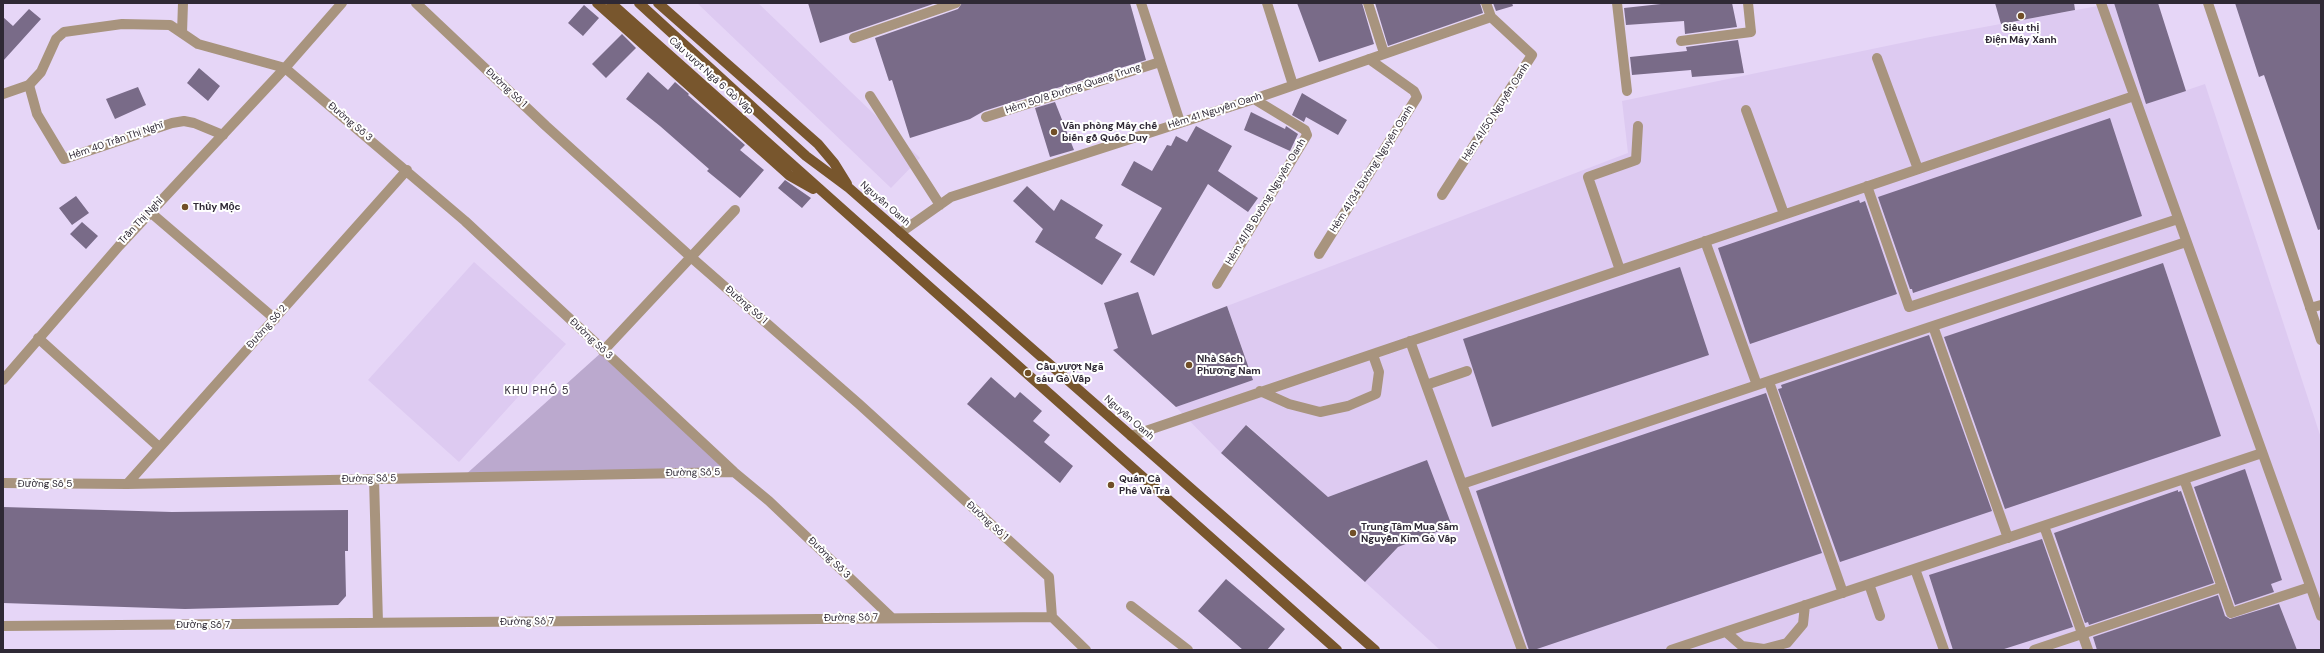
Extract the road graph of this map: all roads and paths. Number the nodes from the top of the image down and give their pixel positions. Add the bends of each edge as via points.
1 (184, 3) edge
2 (342, 3) edge
3 (416, 3) edge
4 (597, 3) edge
5 (611, 3) edge
6 (639, 3) edge
7 (658, 3) edge
8 (956, 3) edge
9 (1141, 3) edge
10 (1267, 3) edge
11 (1368, 3) edge
12 (1486, 3) edge
13 (1617, 3) edge
14 (1748, 3) edge
15 (2101, 3) edge
16 (2208, 3) edge
17 (1491, 17) junction
18 (182, 33) junction
19 (854, 38) dead end
20 (1681, 41) dead end
21 (1384, 53) junction
22 (1877, 58) dead end
23 (1369, 59) junction
24 (1160, 62) junction
25 (285, 68) junction
26 (1293, 85) junction
27 (29, 86) junction
28 (1627, 92) dead end
29 (3, 94) edge
30 (870, 96) dead end
31 (2134, 96) junction
32 (1254, 98) junction
33 (1746, 110) dead end
34 (986, 117) dead end
35 (1180, 122) junction
36 (1638, 126) dead end
37 (223, 135) junction
38 (806, 156) joint
39 (1918, 169) junction
40 (407, 170) junction
41 (1867, 186) junction
42 (849, 188) junction
43 (1442, 194) dead end
44 (834, 202) junction
45 (940, 205) junction
46 (735, 210) dead end
47 (150, 212) junction
48 (1784, 214) junction
49 (2178, 219) junction
50 (900, 233) junction
51 (1705, 241) junction
52 (2186, 242) junction
53 (1319, 254) dead end
54 (692, 258) junction
55 (1620, 270) junction
56 (1216, 284) dead end
57 (2321, 304) edge
58 (2310, 308) junction
59 (275, 318) junction
60 (1933, 326) junction
61 (38, 338) junction
62 (2321, 340) edge
63 (1410, 341) junction
64 (603, 351) junction
65 (1373, 355) junction
66 (1467, 371) dead end
67 (3, 380) edge
68 (1769, 382) junction
69 (1426, 385) junction
70 (1758, 385) junction
71 (1260, 391) junction
72 (1130, 436) junction
73 (159, 447) junction
74 (2262, 453) junction
75 (734, 472) junction
76 (374, 479) junction
77 (2184, 479) junction
78 (3, 483) edge
79 (127, 484) junction
80 (1462, 484) junction
81 (2044, 526) junction
82 (2008, 538) junction
83 (1915, 569) junction
84 (1869, 584) junction
85 (2222, 587) junction
86 (2310, 587) junction
87 (1843, 593) junction
88 (1806, 605) junction
89 (1131, 606) dead end
90 (1880, 616) dead end
91 (2321, 616) edge
92 (891, 617) junction
93 (1052, 617) junction
94 (378, 623) junction
95 (3, 626) edge
96 (1726, 632) junction
97 (2082, 634) junction
98 (1086, 650) edge
99 (1188, 650) edge
100 (1338, 650) edge
101 (1375, 650) edge
102 (1522, 650) edge
103 (1671, 650) edge
104 (1944, 650) edge
105 (2034, 650) edge
106 (2088, 650) edge

1 - 18 street
2 - 25 street, Trần Thị Nghỉ
3 - 54 street, Đường Số 1 via 546,126
4 - 44 main road via 790,176
5 - 44 main road, Cầu vượt Ngã 6 Gò Vấp
6 - 38 main road, Cầu vượt Ngã 6 Gò Vấp
7 - 42 main road, Nguyễn Oanh via 818,144 834,163
8 - 19 street
9 - 24 street
10 - 26 street
11 - 21 street
12 - 17 street
13 - 28 street
14 - 20 street via 1751,32
15 - 31 street
16 - 58 street
17 - 21 street, Hẻm 41 Nguyễn Oanh
17 - 43 street, Hẻm 41/50 Nguyễn Oanh via 1532,55
18 - 25 street via 198,44
18 - 27 street via 170,25 122,24 64,32 56,39 41,72
21 - 23 street, Hẻm 41 Nguyễn Oanh
22 - 39 street
23 - 26 street, Hẻm 41 Nguyễn Oanh
23 - 53 street, Hẻm 41/34 Đường Nguyễn Oanh via 1414,91 1417,97
24 - 34 street, Hẻm 50/8 Đường Quang Trung
24 - 35 street
25 - 37 street, Trần Thị Nghỉ
25 - 40 street, Đường Số 3
26 - 32 street, Hẻm 41 Nguyễn Oanh
27 - 29 street
27 - 37 street, Hẻm 40 Trần Thị Nghĩ via 37,114 64,159 184,121
30 - 45 street
31 - 39 street
31 - 49 street
32 - 35 street, Hẻm 41 Nguyễn Oanh
32 - 56 street, Hẻm 41/18 Đường Nguyễn Oanh via 1305,130 1307,135
33 - 48 street
35 - 45 street, Hẻm 41 Nguyễn Oanh via 951,197
36 - 55 street via 1636,160 1588,177
37 - 47 street, Trần Thị Nghỉ
38 - 42 main road, Nguyễn Oanh
39 - 41 street
40 - 59 street, Đường Số 2
40 - 64 street, Đường Số 3
41 - 48 street
41 - 49 street via 1909,307
42 - 50 main road, Nguyễn Oanh
44 - 100 main road
45 - 50 street, Hẻm 41 Nguyễn Oanh
46 - 54 street
47 - 59 street
47 - 61 street, Trần Thị Nghỉ
48 - 51 street
49 - 52 street
50 - 72 main road, Nguyễn Oanh
51 - 55 street
51 - 70 street
52 - 60 street
52 - 74 street
54 - 64 street
54 - 93 street, Đường Số 1 via 853,399 1048,577
55 - 63 street
57 - 58 street
58 - 62 street
59 - 73 street, Đường Số 2
60 - 68 street
60 - 82 street
61 - 67 street, Trần Thị Nghỉ
61 - 73 street
63 - 65 street
63 - 69 street
64 - 75 street, Đường Số 3
65 - 71 street
65 - 71 street via 1379,372 1376,394 1348,406 1320,412 1289,404
66 - 69 street
68 - 70 street
68 - 87 street
69 - 80 street
70 - 80 street
71 - 72 street
72 - 101 main road, Nguyễn Oanh
73 - 79 street, Đường Số 2
74 - 77 street
74 - 86 street
75 - 76 street, Đường Số 5
75 - 92 street, Đường Số 3 via 769,501
76 - 79 street, Đường Số 5
76 - 94 street
77 - 81 street
77 - 85 street
78 - 79 street, Đường Số 5
80 - 102 street
81 - 82 street
81 - 97 street
82 - 83 street
83 - 84 street
83 - 104 street
84 - 87 street
84 - 90 street
85 - 86 street via 2231,613
85 - 97 street
86 - 91 street
87 - 88 street
88 - 96 street
88 - 96 street via 1803,624 1787,643 1764,649 1742,646
89 - 99 street
92 - 93 street, Đường Số 7
92 - 94 street, Đường Số 7
93 - 98 street
94 - 95 street, Đường Số 7
96 - 103 street
97 - 105 street
97 - 106 street

